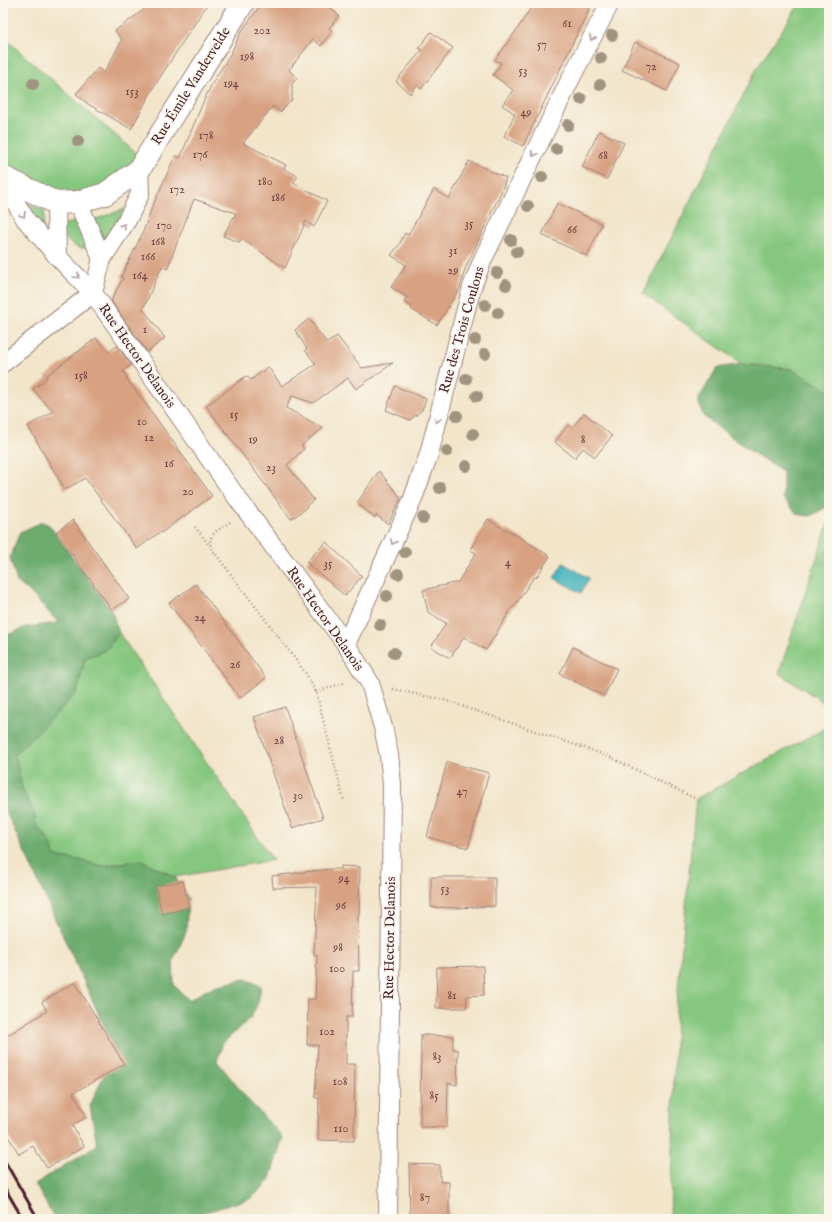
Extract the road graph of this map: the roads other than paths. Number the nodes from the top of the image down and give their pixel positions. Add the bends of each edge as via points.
1 (243, 3) edge
2 (610, 3) edge
3 (139, 170) junction
4 (3, 177) edge
5 (3, 182) edge
6 (78, 202) junction
7 (56, 203) junction
8 (57, 256) junction
9 (102, 259) junction
10 (92, 293) junction
11 (3, 363) edge
12 (346, 644) junction
13 (388, 1219) edge

1 - 3 main road, Rue Émile Vandervelde
2 -> 12 street, Rue des Trois Coulons via 483,259 473,284 429,454 412,501
3 - 6 main road, Rue Émile Vandervelde via 105,194
9 -> 3 street via 140,194
4 - 7 main road, Rue Émile Vandervelde
5 -> 8 street, Rue Hector Delanois via 26,220
6 - 7 main road, Rue Émile Vandervelde
6 - 9 street
7 - 8 street
8 -> 10 street, Rue Hector Delanois
9 - 10 street
10 - 11 street
10 - 12 street, Rue Hector Delanois via 246,511
12 - 13 street, Rue Hector Delanois via 367,680 383,728 392,784

